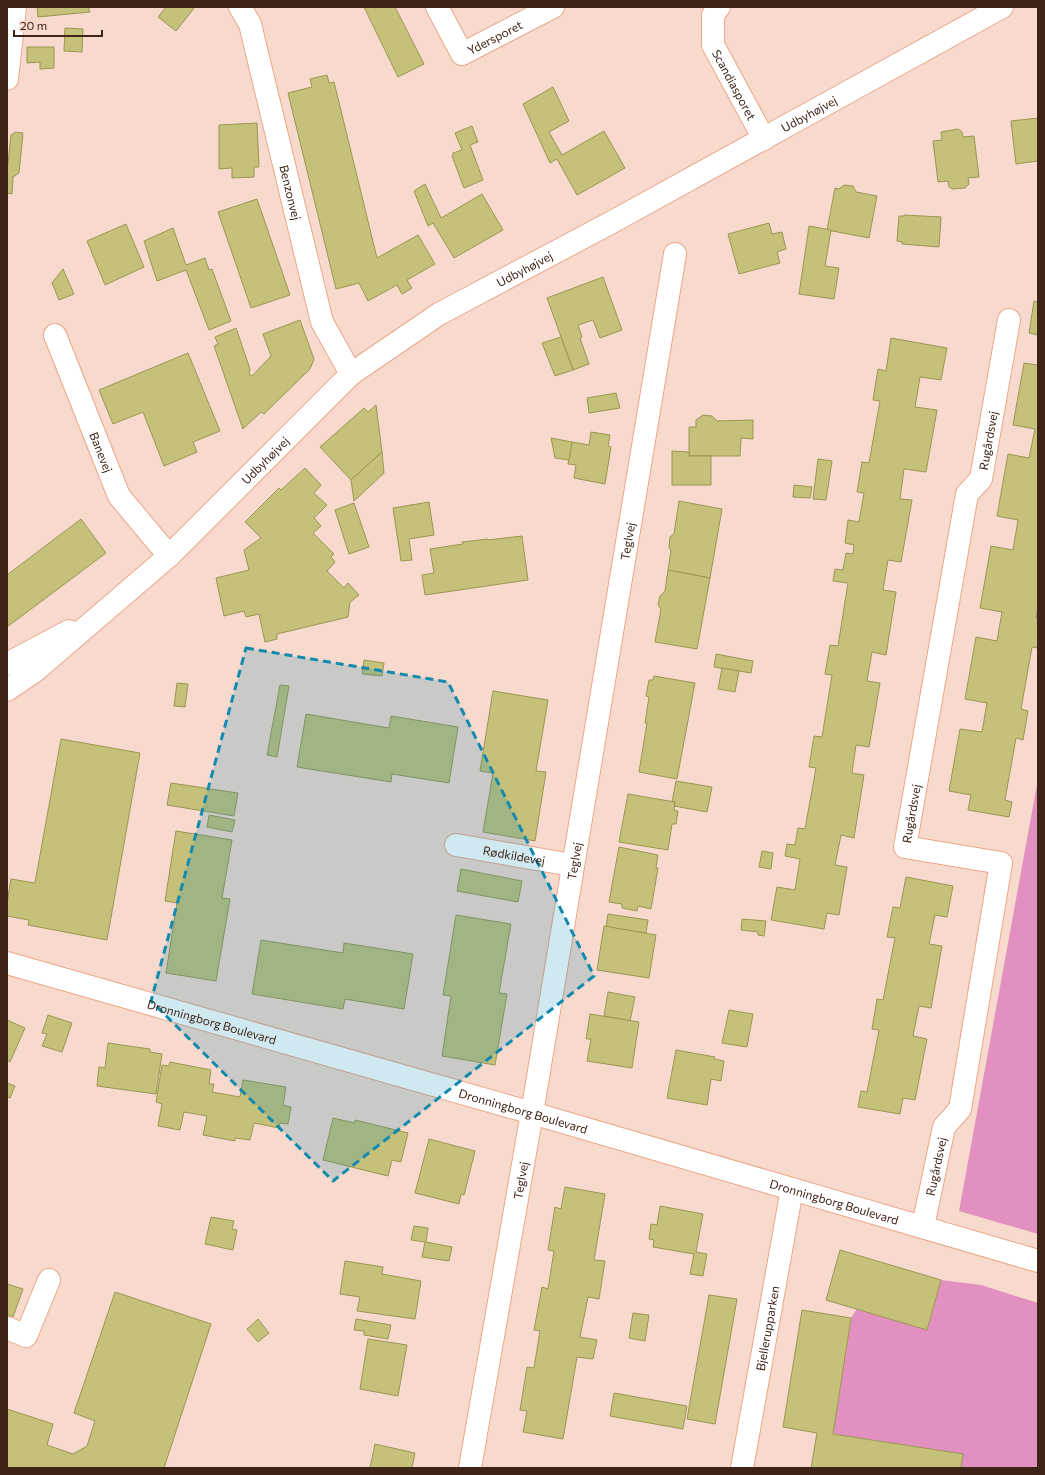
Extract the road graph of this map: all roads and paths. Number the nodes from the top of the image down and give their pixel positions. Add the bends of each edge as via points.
1 (15, 7) edge
2 (240, 7) edge
3 (437, 7) edge
4 (554, 7) edge
5 (719, 7) edge
6 (1002, 7) edge
7 (7, 79) edge
8 (764, 139) junction
9 (675, 254) dead end
10 (1010, 320) dead end
11 (55, 336) dead end
12 (352, 374) junction
13 (169, 556) junction
14 (105, 612) junction
15 (7, 664) edge
16 (7, 690) edge
17 (456, 845) dead end
18 (572, 865) junction
19 (7, 963) edge
20 (532, 1113) junction
21 (792, 1189) junction
22 (923, 1226) junction
23 (1038, 1261) edge
24 (49, 1280) dead end
25 (7, 1328) edge
26 (470, 1468) edge
27 (742, 1468) edge

1 - 7 street
2 - 12 street, Benzonvej via 250,24 322,322
3 - 4 street, Ydersporet via 462,54
5 - 8 street, Scandiasporet via 713,15 713,45
6 - 8 street, Udbyhøjvej
8 - 12 street, Udbyhøjvej via 439,314
9 - 18 street, Teglvej
10 - 22 street, Rugårdsvej via 981,479 967,494 905,847 1001,863 960,1109 944,1127
11 - 13 street, Banevej via 119,496
12 - 13 street, Udbyhøjvej
13 - 14 street, Udbyhøjvej
14 - 15 street, Udbyhøjvej
14 - 16 street, Udbyhøjvej via 35,671
17 - 18 street, Rødkildevej
18 - 20 street, Teglvej
19 - 20 street, Dronningborg Boulevard
20 - 21 street, Dronningborg Boulevard
20 - 26 street, Teglvej
21 - 22 street, Dronningborg Boulevard
21 - 27 street, Bjellerupparken
22 - 23 street, Dronningborg Boulevard
24 - 25 street via 26,1336

